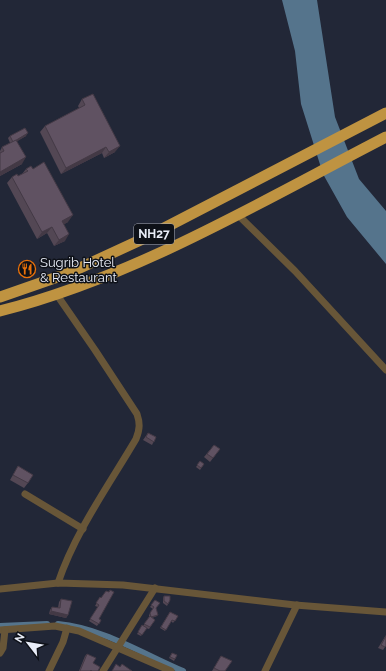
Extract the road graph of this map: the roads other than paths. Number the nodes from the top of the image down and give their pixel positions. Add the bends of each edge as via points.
1 (386, 113) edge
2 (386, 137) edge
3 (237, 214) junction
4 (56, 295) junction
5 (0, 297) edge
6 (0, 312) edge
7 (386, 370) edge
8 (25, 494) dead end
9 (83, 530) junction
10 (58, 583) junction
11 (0, 588) edge
12 (155, 588) junction
13 (297, 605) junction
14 (386, 612) edge
15 (66, 628) junction
16 (3, 630) edge
17 (116, 649) junction
18 (0, 653) edge
19 (49, 671) edge
20 (103, 671) edge
21 (171, 671) edge
22 (265, 671) edge

1 - 5 highway, NH27 via 97,261
2 - 3 highway, NH27
3 - 4 highway, NH27 via 143,261
3 - 7 street via 295,271
4 - 6 highway, NH27
4 - 9 street via 96,350 140,422 140,431 136,439
8 - 9 street
9 - 10 street
10 - 11 street
10 - 12 street via 123,584
12 - 13 street
12 - 17 street
13 - 14 street
13 - 22 street
15 - 16 street via 55,626
15 - 17 street via 94,637
15 - 19 street
16 - 18 street via 3,648
17 - 20 street
17 - 21 street

